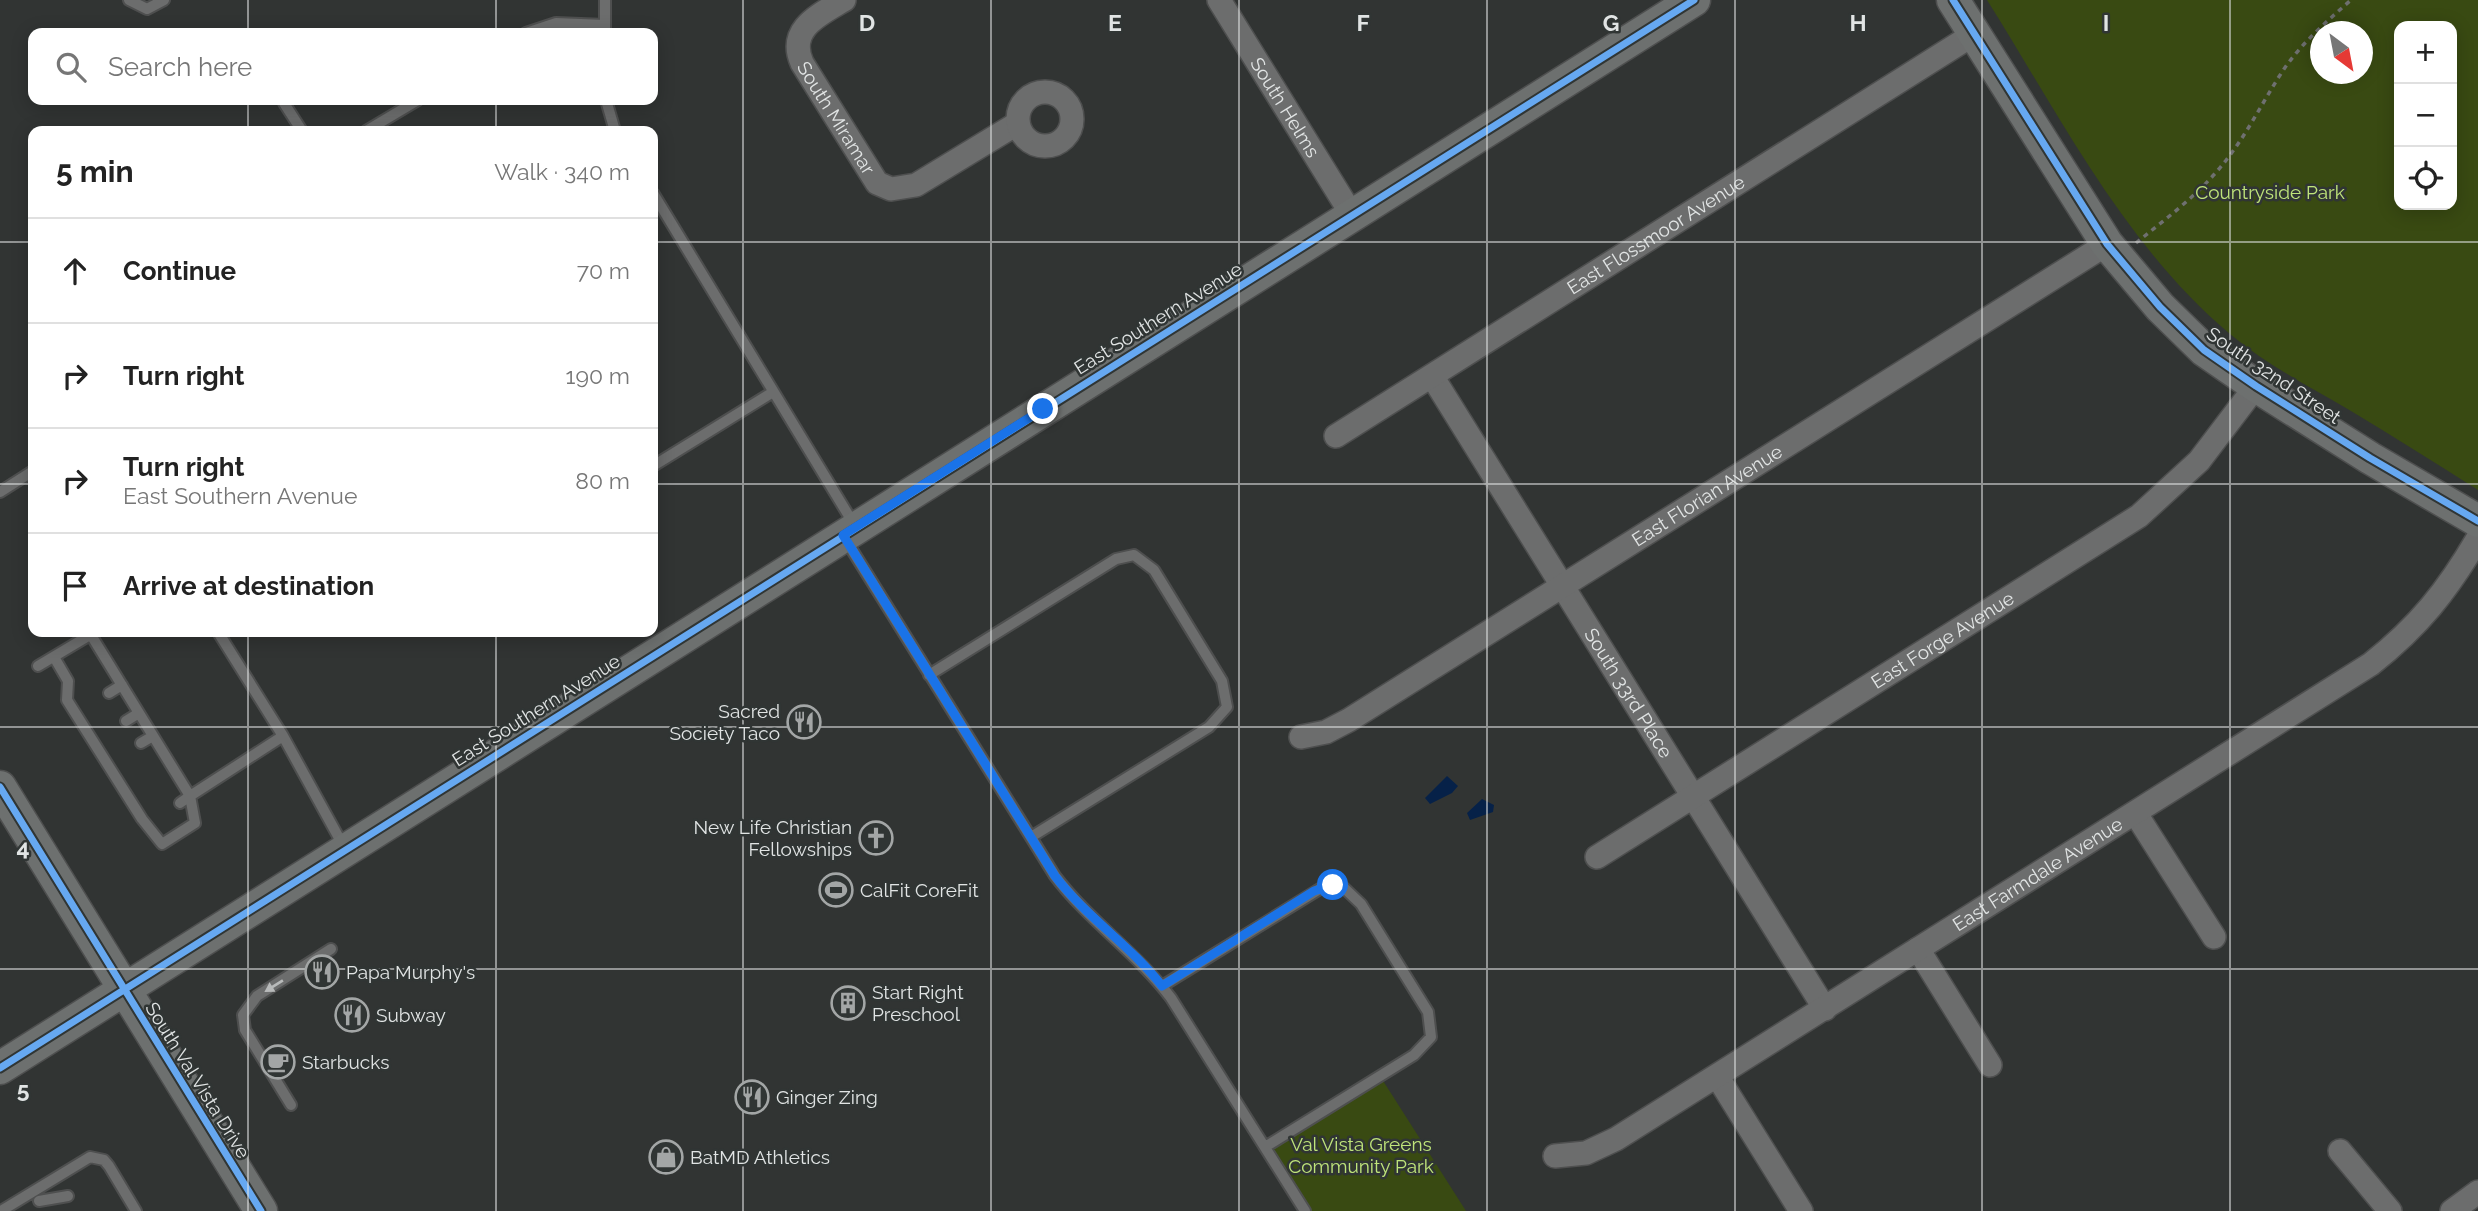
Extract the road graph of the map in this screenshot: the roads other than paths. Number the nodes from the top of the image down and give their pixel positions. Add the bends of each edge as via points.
1 (129, 0) edge
2 (164, 0) edge
3 (605, 0) edge
4 (844, 0) edge
5 (1219, 0) edge
6 (1694, 0) edge
7 (1953, 0) edge
8 (541, 28) edge
9 (597, 28) edge
10 (605, 28) edge
11 (1974, 34) junction
12 (285, 105) edge
13 (410, 105) edge
14 (607, 105) edge
15 (1018, 123) dead end
16 (299, 126) edge
17 (374, 126) edge
18 (614, 126) edge
19 (658, 211) edge
20 (1352, 215) junction
21 (2112, 251) junction
22 (1432, 376) junction
23 (2256, 386) junction
24 (774, 392) junction
25 (1336, 436) dead end
26 (658, 463) edge
27 (28, 474) edge
28 (0, 492) edge
29 (2478, 521) edge
30 (849, 531) junction
31 (2478, 538) edge
32 (1562, 587) junction
33 (86, 637) edge
34 (95, 637) edge
35 (221, 637) edge
36 (54, 657) junction
37 (38, 666) dead end
38 (929, 675) junction
39 (122, 685) junction
40 (109, 693) dead end
41 (87, 707) dead end
42 (139, 713) junction
43 (76, 714) junction
44 (126, 721) dead end
45 (153, 736) junction
46 (283, 736) junction
47 (1301, 737) dead end
48 (141, 743) dead end
49 (118, 757) dead end
50 (107, 764) junction
51 (171, 765) junction
52 (159, 773) dead end
53 (0, 787) edge
54 (190, 796) junction
55 (1693, 797) junction
56 (180, 803) dead end
57 (2136, 814) junction
58 (1031, 837) junction
59 (346, 849) junction
60 (1597, 857) dead end
61 (2214, 937) dead end
62 (331, 949) dead end
63 (1918, 949) junction
64 (1162, 986) junction
65 (124, 990) junction
66 (1825, 1009) junction
67 (1990, 1065) dead end
68 (0, 1068) edge
69 (1717, 1076) junction
70 (291, 1105) dead end
71 (1265, 1147) junction
72 (2340, 1150) dead end
73 (1555, 1156) dead end
74 (2478, 1192) edge
75 (30, 1193) junction
76 (68, 1196) dead end
77 (39, 1206) edge
78 (1, 1211) edge
79 (136, 1211) edge
80 (261, 1211) edge
81 (1305, 1211) edge
82 (1801, 1211) edge
83 (2390, 1211) edge
84 (2452, 1211) edge

1 - 2 lane via 147,9
3 - 10 lane
4 - 15 street, South Miramar via 808,24 798,38 802,63 872,177 891,189 916,185
5 - 20 street, South Helms
6 - 20 main road, East Southern Avenue
7 - 11 main road, South 32nd Street
8 - 9 lane via 556,23
11 - 21 main road, South 32nd Street
11 - 22 street, East Flossmoor Avenue
12 - 16 lane
13 - 17 lane
14 - 18 lane
19 - 24 lane
20 - 30 main road, East Southern Avenue
21 - 23 main road, South 32nd Street via 2204,350
21 - 32 street, East Florian Avenue
22 - 25 street, East Flossmoor Avenue
22 - 32 street, South 33rd Place
23 - 29 main road, South 32nd Street
23 - 55 street, East Forge Avenue via 2199,461 2139,516
24 - 26 lane
24 - 30 lane
27 - 28 lane
30 - 38 lane
30 - 59 main road, East Southern Avenue
31 - 57 street, East Farmdale Avenue via 2448,588 2396,644
32 - 47 street, East Florian Avenue via 1349,720 1326,732
32 - 55 street, South 33rd Place
33 - 36 lane
34 - 39 lane
35 - 46 lane
36 - 37 lane
36 - 43 lane via 68,681 67,700
38 - 58 lane
38 - 58 lane via 1116,559 1141,558 1161,582 1222,681 1227,707 1209,727
39 - 40 lane
39 - 42 lane
41 - 43 lane
42 - 44 lane
42 - 45 lane
43 - 50 lane via 98,738
45 - 48 lane
45 - 51 lane
46 - 54 lane
46 - 59 lane
49 - 50 lane
50 - 54 lane via 131,791 162,844 195,823
51 - 52 lane
51 - 54 lane
53 - 65 main road, South Val Vista Drive
54 - 56 lane
55 - 60 street, East Forge Avenue
55 - 66 street, South 33rd Place
57 - 61 street
57 - 63 street, East Farmdale Avenue
58 - 64 lane via 1067,891
59 - 65 main road, East Southern Avenue
62 -> 70 lane via 257,996 243,1015 249,1037
63 - 66 street, East Farmdale Avenue
63 - 67 street
64 - 71 lane
64 - 71 lane via 1323,887 1342,886 1361,904 1428,1012 1430,1037 1415,1055
65 - 68 main road, East Southern Avenue
65 - 80 main road, South Val Vista Drive
66 - 69 street, East Farmdale Avenue
69 - 73 street, East Farmdale Avenue via 1602,1147 1570,1157
69 - 82 street
71 - 81 lane
72 - 83 street
74 - 84 street
75 - 77 lane
75 - 78 lane
75 - 79 lane via 83,1160 97,1158 110,1166
76 - 77 lane

